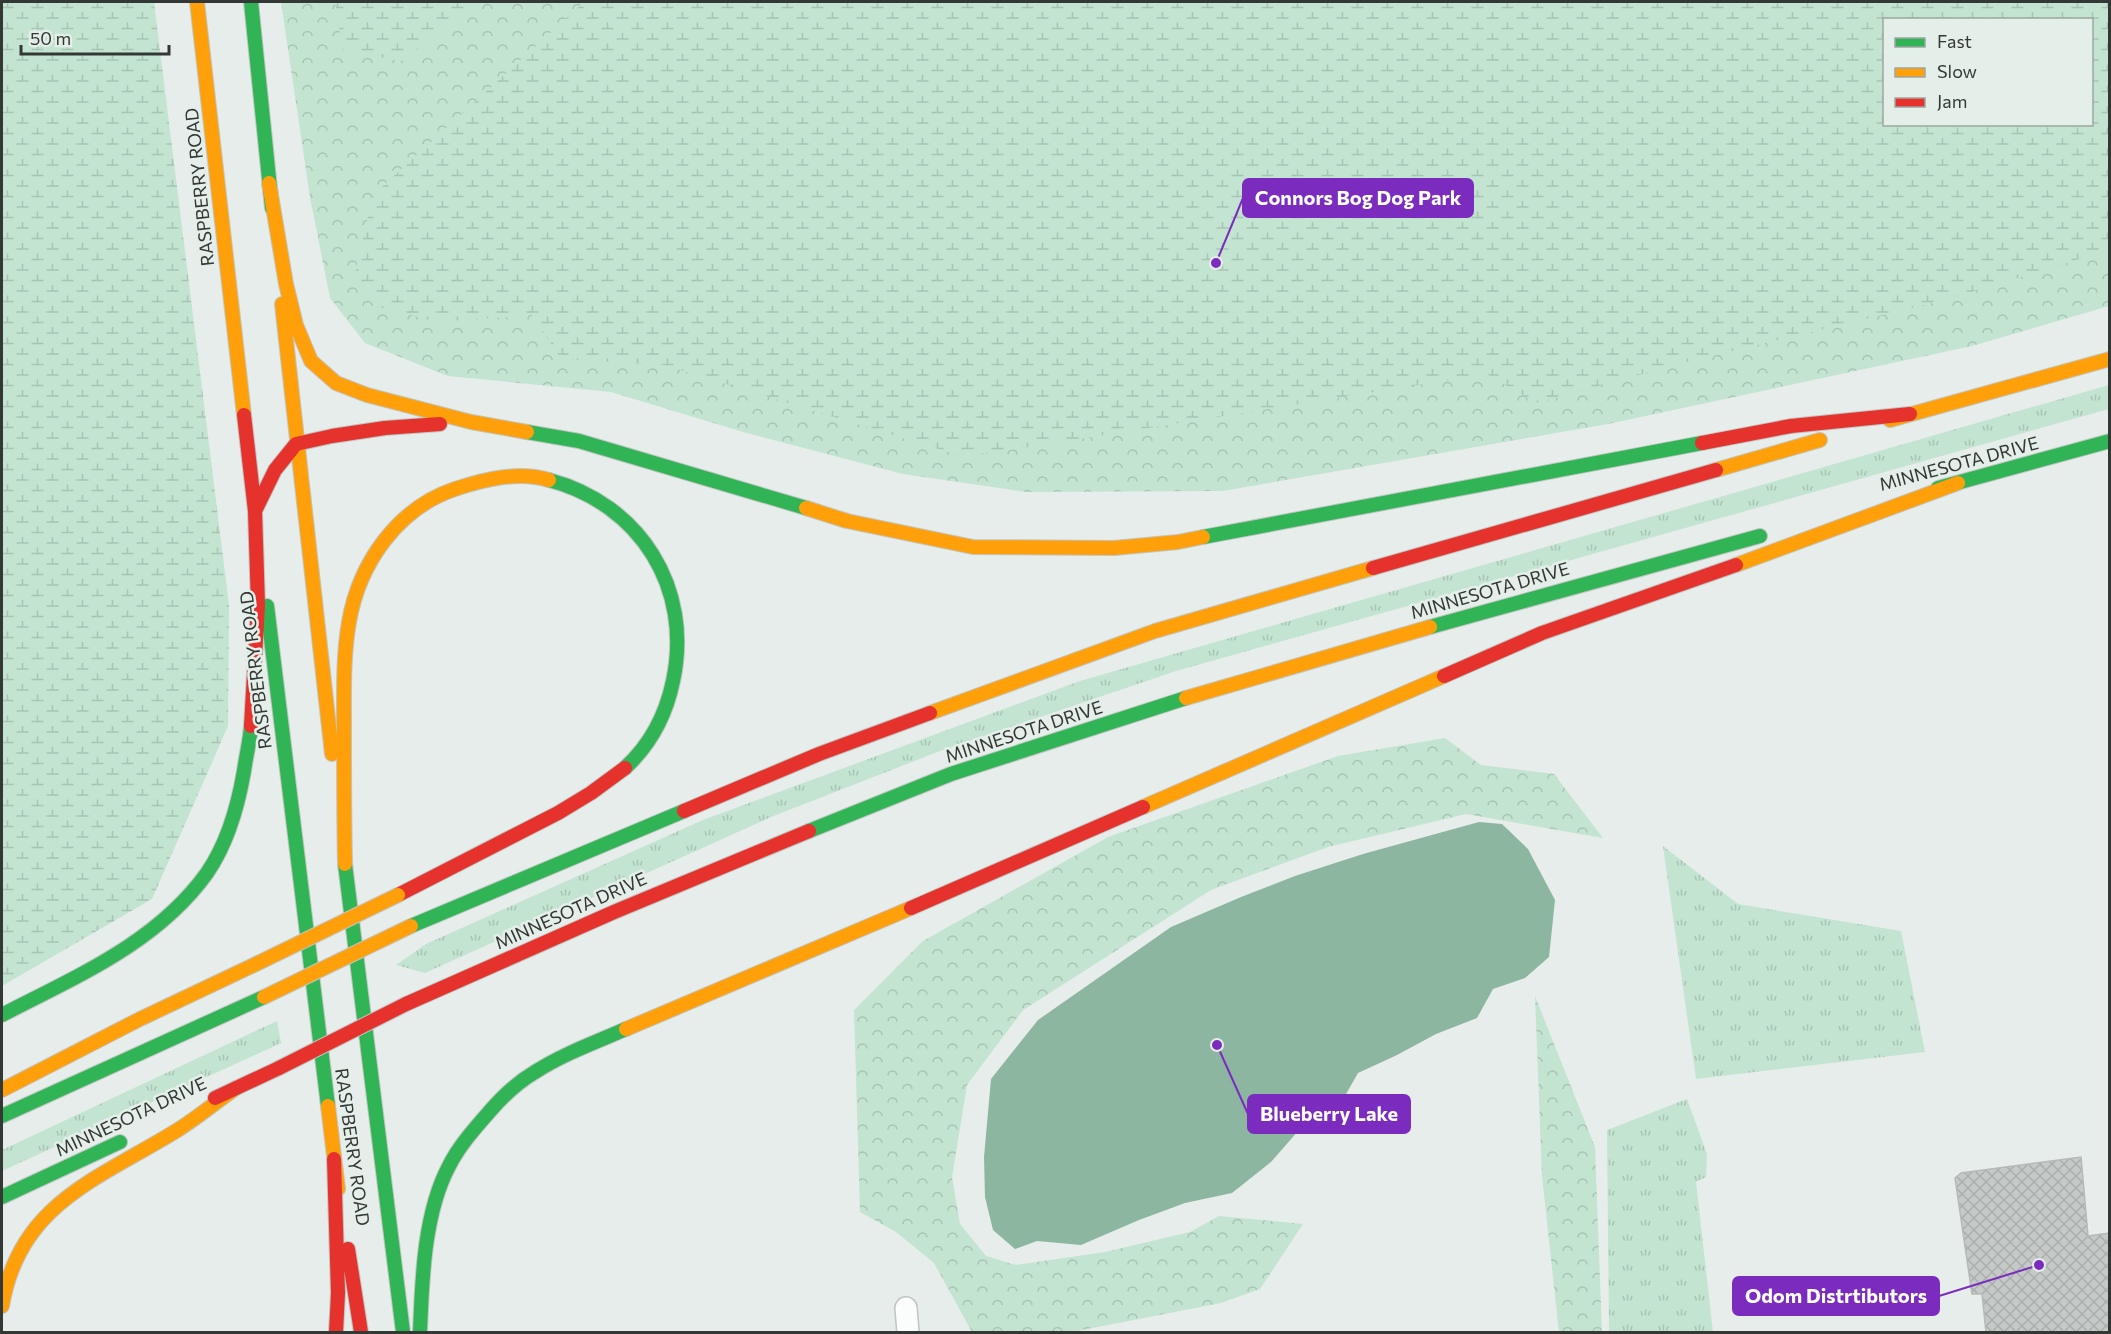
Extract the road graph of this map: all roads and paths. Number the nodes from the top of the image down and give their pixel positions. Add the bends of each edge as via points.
1 (197, 2) edge
2 (251, 2) edge
3 (269, 183) junction
4 (2109, 359) edge
5 (1910, 414) junction
6 (471, 422) junction
7 (2109, 441) edge
8 (296, 444) junction
9 (1958, 483) junction
10 (255, 512) junction
11 (1811, 522) dead end
12 (1777, 531) dead end
13 (345, 864) junction
14 (2, 1015) edge
15 (236, 1088) junction
16 (2, 1090) edge
17 (2, 1116) edge
18 (173, 1117) dead end
19 (130, 1137) dead end
20 (334, 1159) junction
21 (2, 1197) edge
22 (2, 1306) edge
23 (906, 1308) dead end
24 (336, 1332) edge
25 (361, 1332) edge
26 (403, 1332) edge
27 (420, 1332) edge
28 (908, 1332) edge

1 - 10 main road, RASPBERRY ROAD
2 - 3 main road, RASPBERRY ROAD
3 - 6 main road via 286,284 311,362 336,383 367,395
3 - 8 main road, RASPBERRY ROAD
4 - 5 main road
5 - 6 main road via 1791,426 1178,542 1068,549 972,547 847,521 579,441
5 - 17 main road, bridge via 1155,631 819,754 411,926
6 - 8 main road via 385,428
7 - 9 main road, MINNESOTA DRIVE
8 - 10 main road via 275,470
8 - 13 main road, RASPBERRY ROAD
9 - 11 main road, MINNESOTA DRIVE
9 - 27 main road via 1542,633 566,1055 533,1073 505,1096 462,1147 444,1177 422,1274
10 - 14 main road via 258,604 251,731 228,832 207,873 174,910 138,941
10 - 20 main road, RASPBERRY ROAD
12 - 15 main road, MINNESOTA DRIVE, bridge via 1428,626 948,775 528,948
13 - 16 main road, bridge via 345,642 354,601 382,542 422,504 450,489 511,476 568,484 613,510 632,526 652,552 674,603 678,625 678,653 664,712 647,745 626,769 568,807 398,896 140,1019
13 - 26 main road, RASPBERRY ROAD
15 - 18 main road, MINNESOTA DRIVE
15 - 22 main road via 179,1130 80,1188 53,1209 20,1250 6,1283
19 - 21 main road, MINNESOTA DRIVE
20 - 24 main road
20 - 25 main road, RASPBERRY ROAD
23 - 28 street

